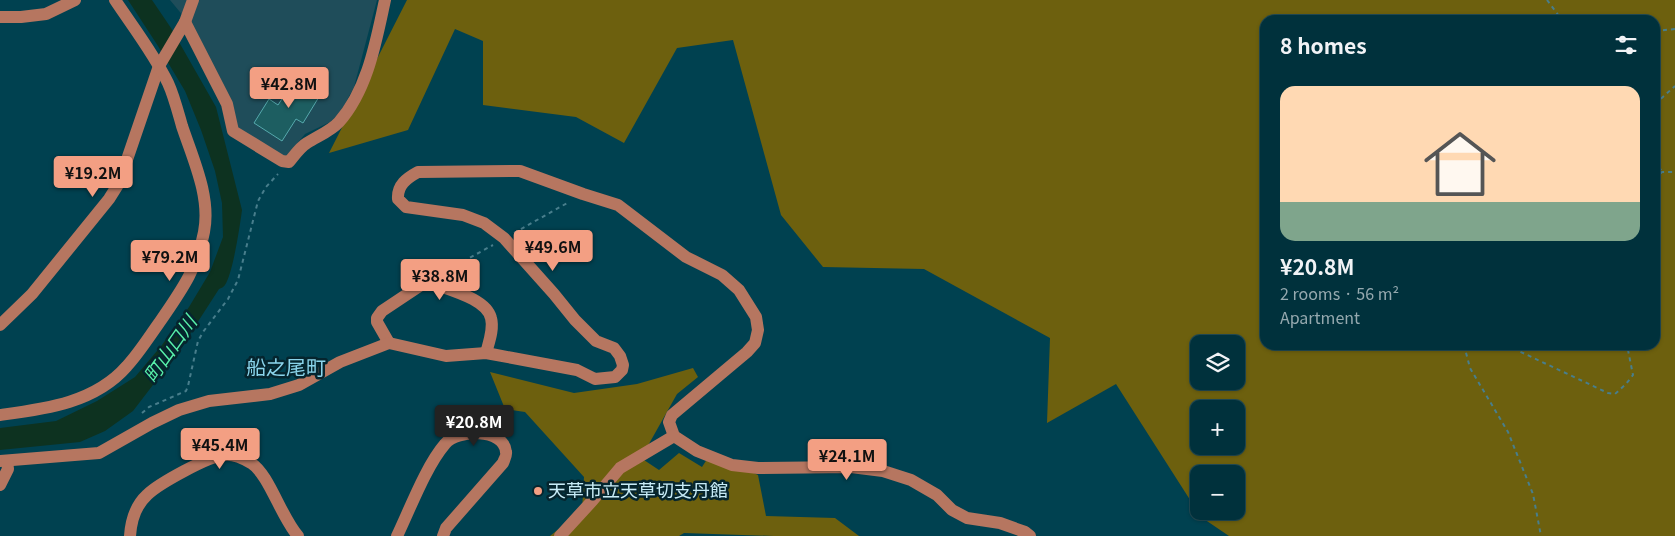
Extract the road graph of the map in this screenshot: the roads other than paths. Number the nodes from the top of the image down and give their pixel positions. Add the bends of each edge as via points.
1 (75, 0) edge
2 (115, 0) edge
3 (193, 0) edge
4 (385, 0) edge
5 (0, 17) edge
6 (184, 25) junction
7 (161, 64) junction
8 (0, 325) edge
9 (389, 343) junction
10 (486, 353) junction
11 (0, 416) edge
12 (674, 436) junction
13 (4, 461) edge
14 (0, 485) edge
15 (130, 536) edge
16 (298, 536) edge
17 (397, 536) edge
18 (443, 536) edge
19 (560, 536) edge
20 (1030, 536) edge

1 - 5 street via 46,14
2 - 7 street
3 - 6 street
4 - 6 street via 372,57 347,112 329,131 305,144 288,162 233,131 227,104
6 - 7 street
7 - 8 street via 118,183 109,199 32,294
7 - 11 street via 203,191 206,211 197,259 186,283 127,366 109,383 58,406
9 - 10 street via 446,356
9 - 10 street via 377,318 382,311 427,281 455,291 486,309 491,316 492,328
9 - 13 street via 340,362 299,385 270,394 209,402 179,410 98,453
10 - 12 street via 577,370 589,378 600,380 615,377 623,366 618,352 596,341 484,223 463,215 406,207 398,199 397,192 407,178 418,172 520,171 618,205 686,256 722,275 739,290 756,317 755,343 672,415 669,422
12 - 19 street via 620,468
12 - 20 street via 697,451 732,466 883,471 910,480 937,495 952,510 967,518 1000,523
13 - 14 street via 8,469
15 - 16 street via 131,522 147,495 180,474 226,454 252,463 262,474
17 - 18 street via 446,442 460,434 480,433 496,438 504,444 507,453 503,463 446,528

